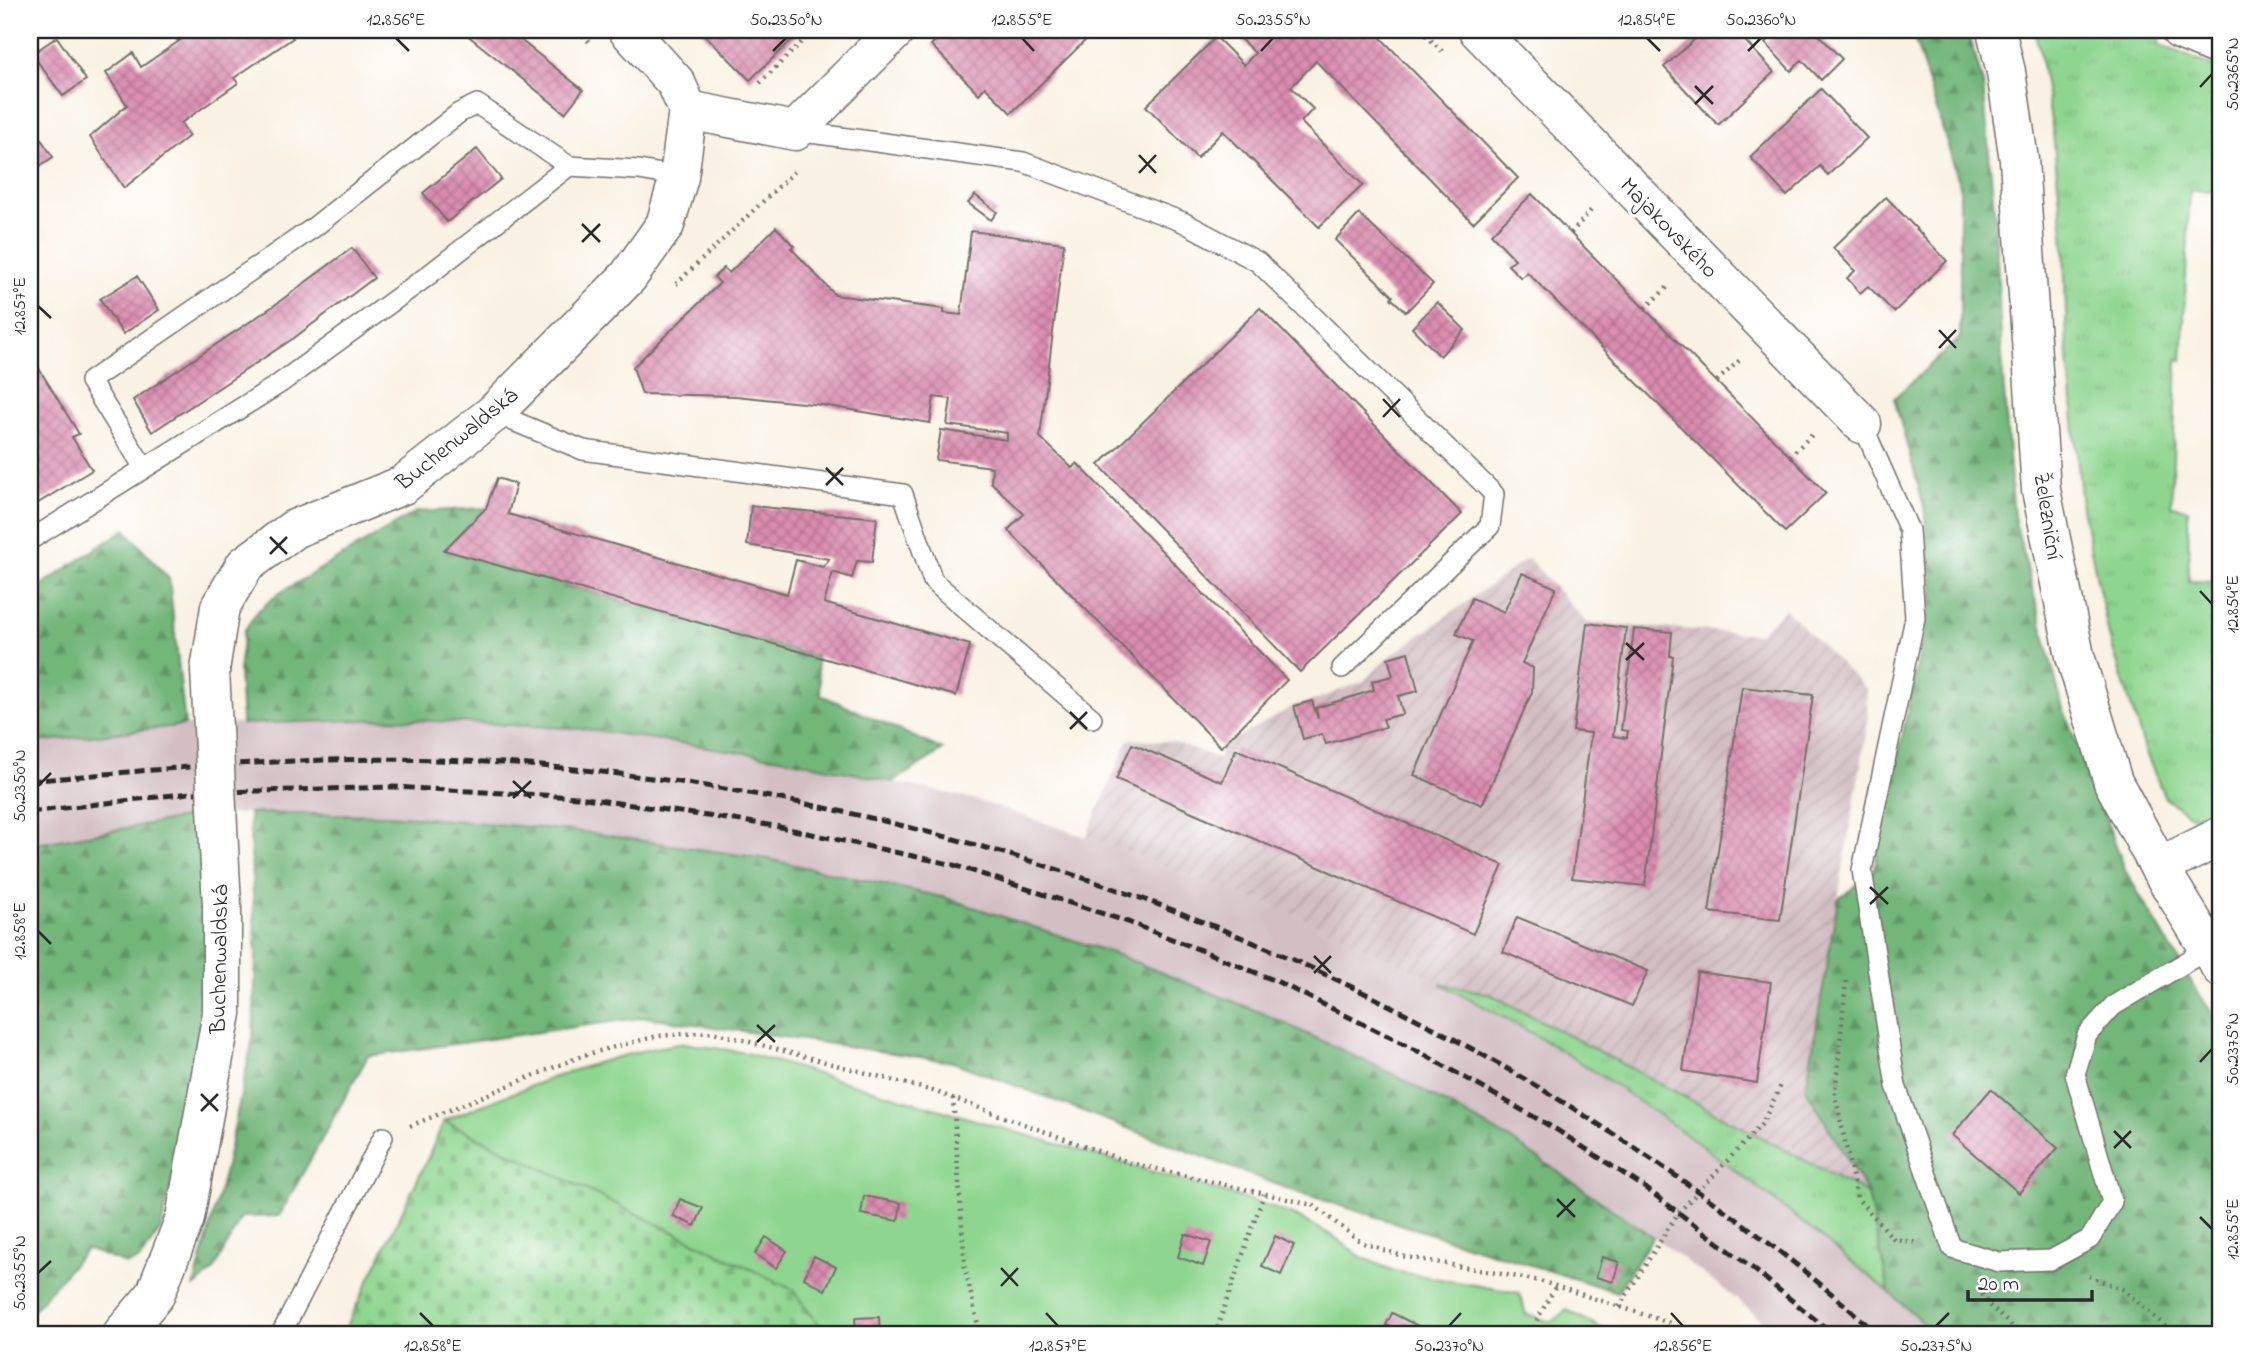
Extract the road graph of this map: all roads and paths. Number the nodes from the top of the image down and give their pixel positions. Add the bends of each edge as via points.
1 (578, 30) edge
2 (628, 30) edge
3 (814, 30) edge
4 (896, 30) edge
5 (1478, 30) edge
6 (1996, 30) edge
7 (2180, 30) edge
8 (594, 47) dead end
9 (2221, 47) edge
10 (751, 88) dead end
11 (688, 110) junction
12 (795, 131) junction
13 (569, 166) junction
14 (678, 177) junction
15 (1595, 206) dead end
16 (1571, 233) dead end
17 (1670, 285) dead end
18 (1644, 308) dead end
19 (1742, 358) dead end
20 (1717, 381) dead end
21 (494, 413) junction
22 (1862, 424) joint
23 (1815, 432) dead end
24 (1790, 456) dead end
25 (144, 468) junction
26 (30, 540) edge
27 (1342, 668) dead end
28 (1092, 718) dead end
29 (2221, 836) edge
30 (2159, 867) junction
31 (2214, 958) edge
32 (1846, 974) dead end
33 (1782, 1083) dead end
34 (953, 1098) junction
35 (383, 1137) joint
36 (1264, 1194) junction
37 (1952, 1248) junction
38 (2051, 1260) junction
39 (1556, 1286) junction
40 (1619, 1307) junction
41 (1673, 1324) dead end
42 (143, 1331) edge
43 (281, 1334) edge
44 (979, 1334) edge
45 (1216, 1334) edge
46 (1533, 1334) edge
47 (2174, 1334) edge

1 - 8 path
2 - 11 street via 676,83
3 - 10 path
4 - 12 street
5 - 22 street, Majakovského
6 - 30 street, Železniční via 2019,160 2041,490 2075,656 2113,782
7 - 9 street
11 - 12 street
11 - 14 street, Buchenwaldská
12 - 27 lane via 1023,162 1183,222 1258,262 1494,494 1490,526
13 - 14 lane
13 - 25 lane via 290,375
13 - 25 lane via 477,104 459,114 313,228 90,381
14 - 21 street, Buchenwaldská via 665,225 628,277
15 - 16 path
17 - 18 path
19 - 20 path
21 - 28 lane via 583,450 903,494 933,580
21 - 42 street, Buchenwaldská, bridge via 403,485 294,529 245,565 220,607 210,670 222,906 222,1013 186,1218
22 - 37 lane via 1909,530 1915,618 1862,870 1896,1086
23 - 24 path
25 - 26 lane
29 - 30 street
30 - 31 street, Železniční
31 - 38 lane via 2113,1006 2087,1035 2075,1074 2112,1202 2090,1240
32 - 37 path via 1835,1094 1857,1198 1894,1239
33 - 40 path via 1762,1124 1678,1213
34 - 35 path via 713,1032 657,1036 584,1055
34 - 36 path via 1131,1163
34 - 44 path via 964,1268
35 - 43 lane
36 - 39 path via 1312,1205 1361,1242 1402,1256
36 - 45 path
37 - 38 lane via 1999,1262
38 - 47 path via 2124,1290
39 - 40 path
39 - 46 path
40 - 41 path

